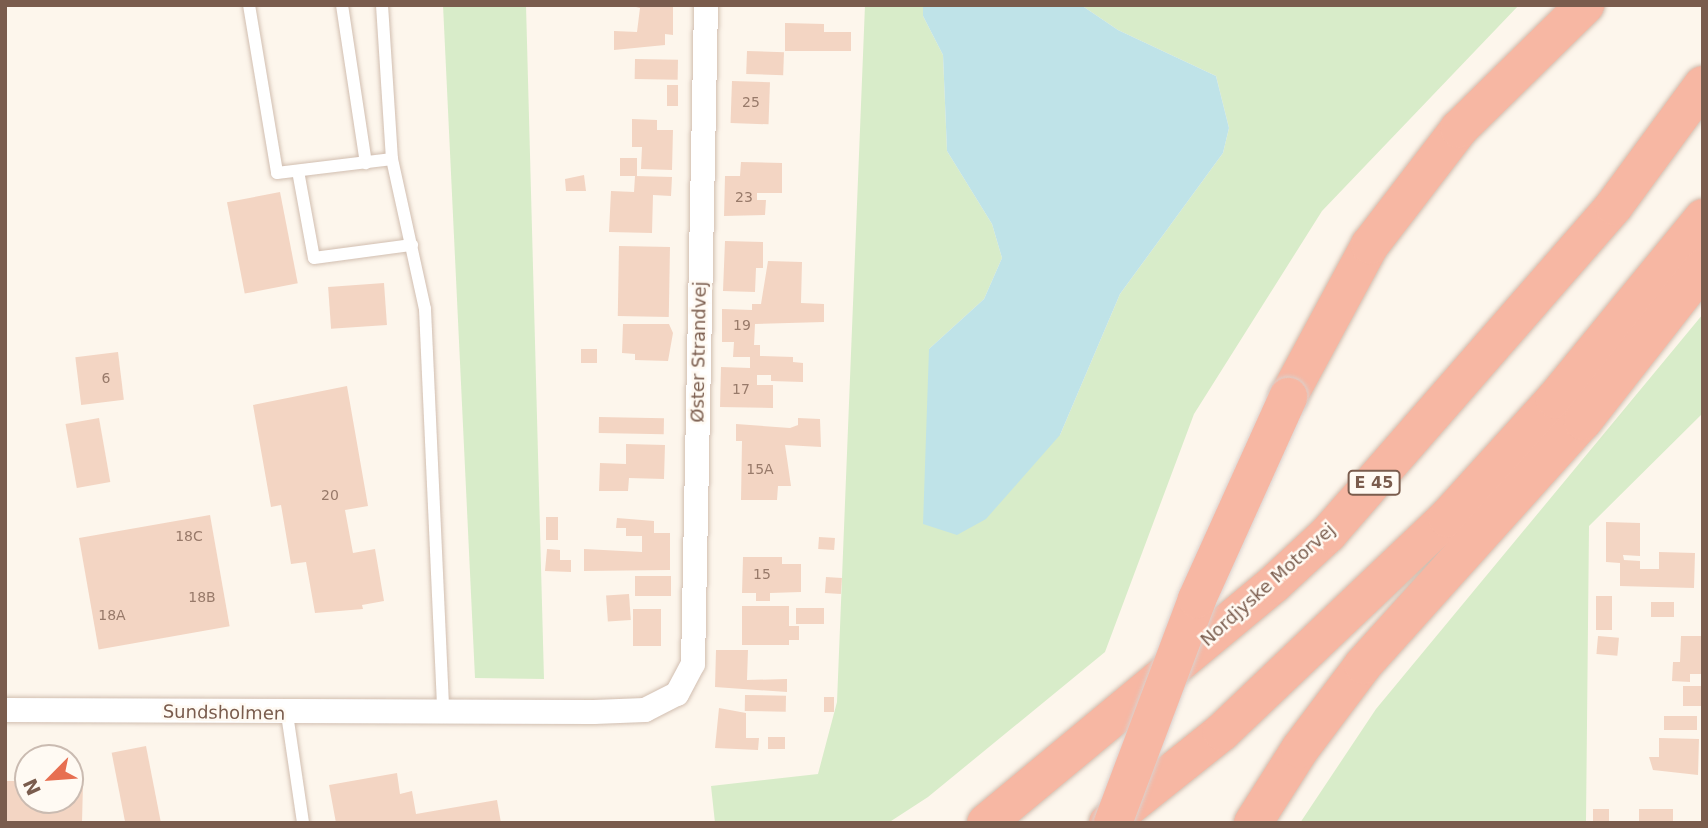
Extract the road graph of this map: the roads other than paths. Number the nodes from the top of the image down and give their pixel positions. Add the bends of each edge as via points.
1 (249, 5) edge
2 (342, 5) edge
3 (382, 5) edge
4 (706, 5) edge
5 (1585, 5) edge
6 (1703, 85) edge
7 (392, 159) junction
8 (366, 163) junction
9 (298, 171) junction
10 (1703, 218) edge
11 (412, 245) junction
12 (1703, 268) edge
13 (677, 694) joint
14 (5, 710) edge
15 (443, 712) junction
16 (287, 714) junction
17 (303, 823) edge
18 (986, 823) edge
19 (1111, 823) edge
20 (1253, 823) edge

1 - 9 lane via 276,173
2 - 8 lane
3 - 7 lane
4 - 13 street, Øster Strandvej via 693,664
5 - 19 highway, bridge via 1459,129 1370,245 1288,397 1197,599
6 - 18 highway, Nordjyske Motorvej / E 45 via 1614,206 1328,534
7 - 8 lane
7 - 11 lane
8 - 9 lane
9 - 11 lane via 314,258
10 - 19 highway via 1555,399 1447,518 1222,732
11 - 15 lane via 425,309
12 - 20 highway via 1583,421 1363,665 1300,749
13 - 15 street, Sundsholmen via 645,710
14 - 16 street, Sundsholmen
15 - 16 street, Sundsholmen
16 - 17 lane

